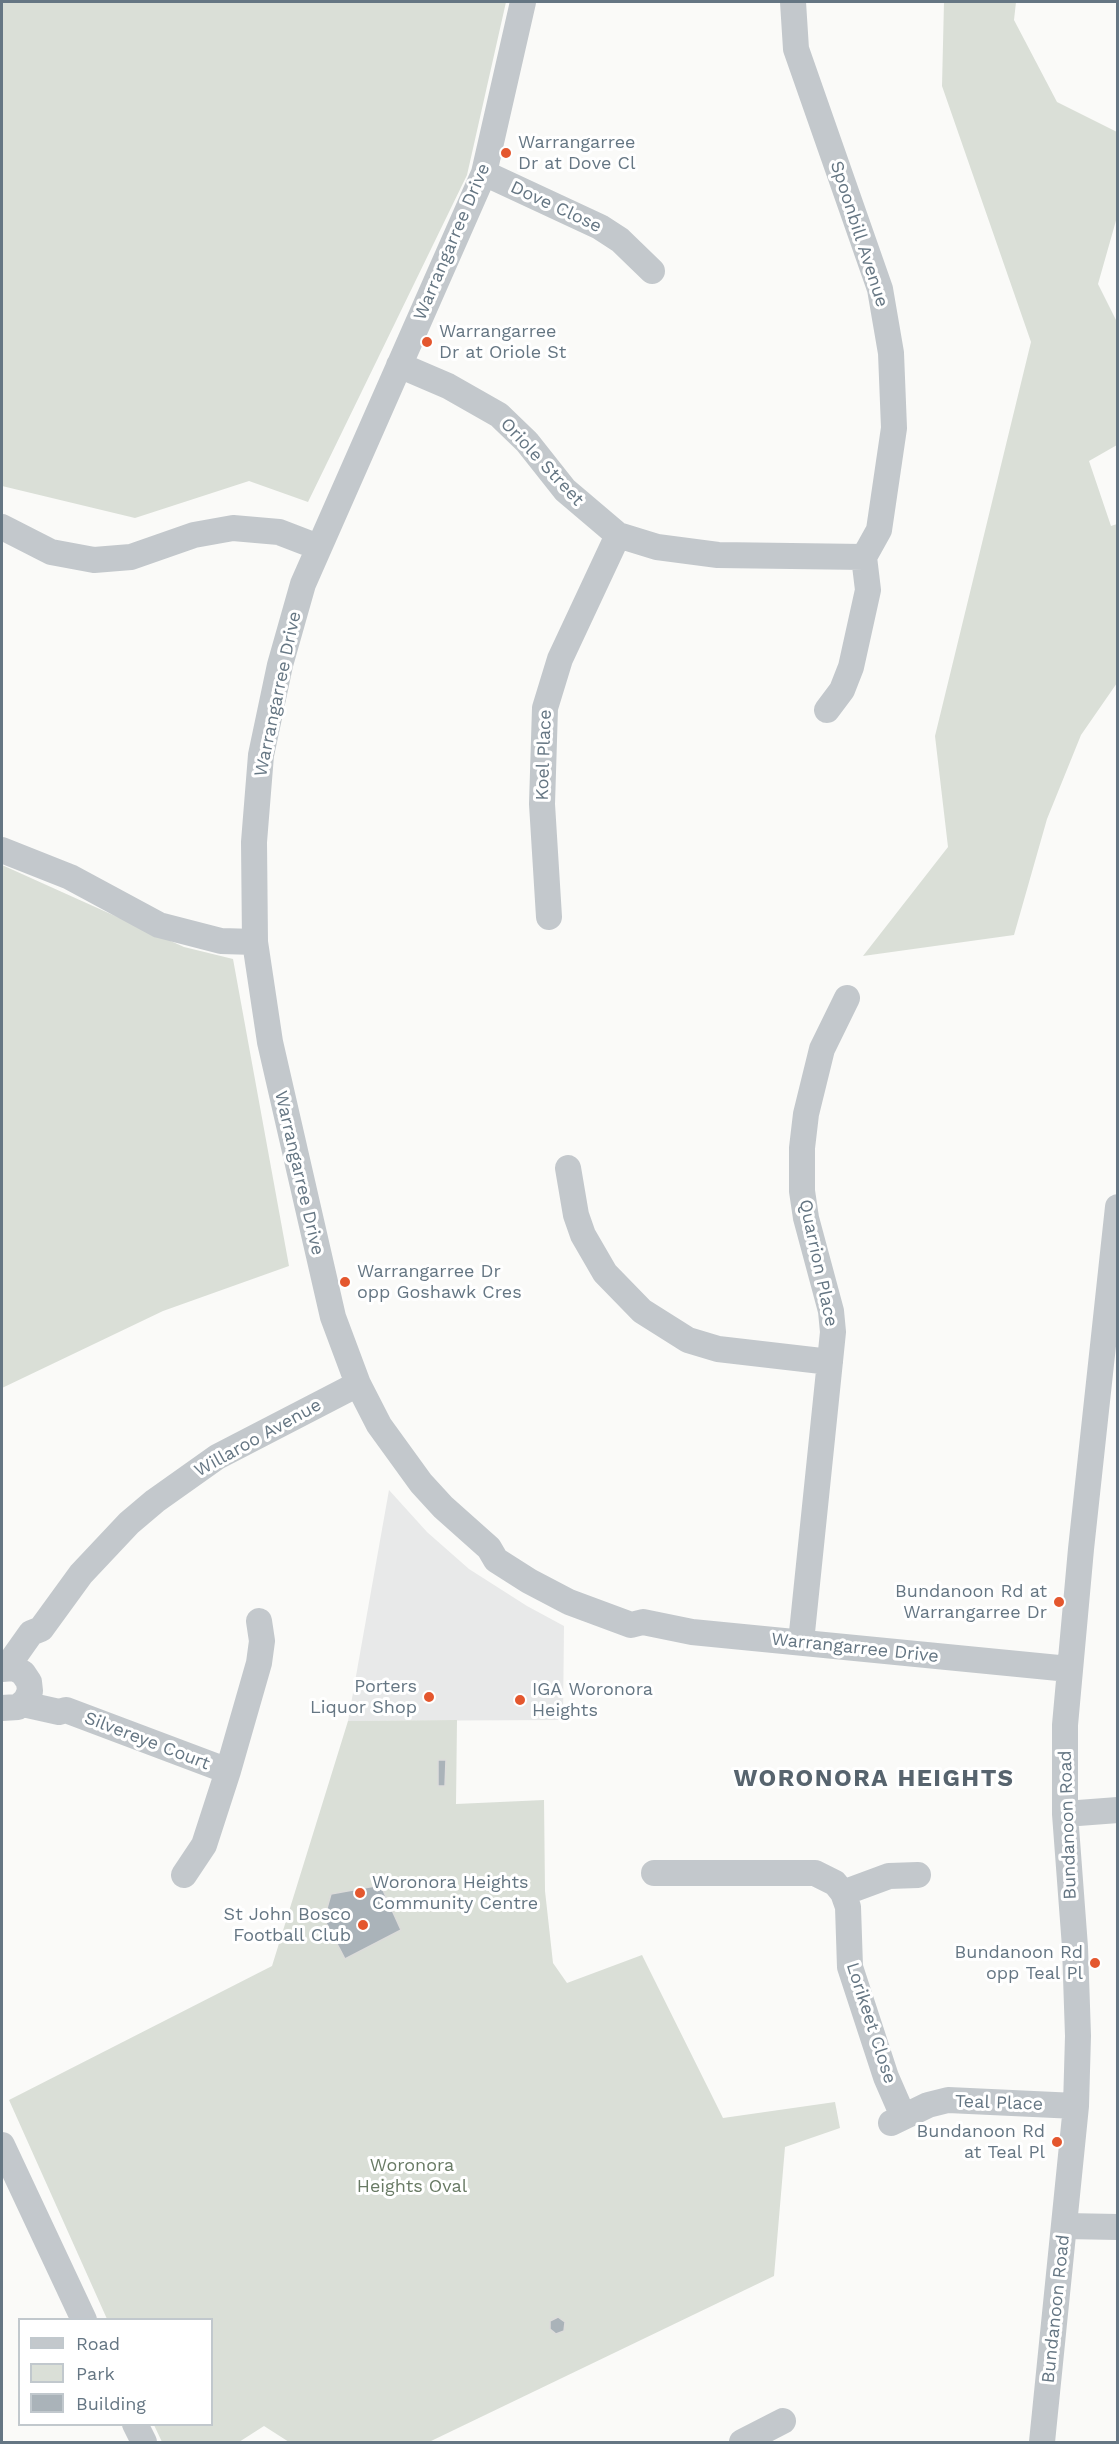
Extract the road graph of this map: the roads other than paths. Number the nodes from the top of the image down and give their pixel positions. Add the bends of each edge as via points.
1 (523, 2) edge
2 (793, 2) edge
3 (484, 173) junction
4 (652, 271) dead end
5 (399, 364) junction
6 (2, 527) edge
7 (618, 535) junction
8 (318, 547) junction
9 (864, 557) junction
10 (826, 710) dead end
11 (2, 850) edge
12 (549, 917) dead end
13 (255, 942) junction
14 (847, 998) dead end
15 (568, 1168) dead end
16 (1118, 1208) edge
17 (830, 1362) junction
18 (358, 1384) junction
19 (260, 1621) dead end
20 (801, 1642) junction
21 (1069, 1669) junction
22 (13, 1694) edge
23 (228, 1771) junction
24 (1118, 1810) edge
25 (1065, 1814) junction
26 (654, 1873) dead end
27 (184, 1875) dead end
28 (918, 1875) dead end
29 (843, 1893) junction
30 (1076, 2106) junction
31 (897, 2120) joint
32 (2, 2145) edge
33 (1065, 2226) junction
34 (1118, 2227) edge
35 (84, 2318) edge
36 (783, 2421) dead end
37 (136, 2426) edge
38 (144, 2442) edge
39 (742, 2442) edge
40 (1042, 2442) edge

1 - 3 street, Warrangarree Drive
2 - 9 street, Spoonbill Avenue via 796,49 805,81 868,252 888,324 894,428 879,530
3 - 4 street, Dove Close via 600,227
3 - 5 street, Warrangarree Drive
5 - 7 street, Oriole Street via 499,415 565,490
5 - 8 street, Warrangarree Drive
6 - 8 street via 51,552 94,560 131,557 194,535 233,528 279,532
7 - 9 street, Oriole Street via 657,547 718,555
7 - 12 street, Koel Place via 560,659 545,708 542,804
8 - 13 street, Warrangarree Drive via 280,665 261,755 254,842
9 - 10 street via 868,590 851,667 842,690
11 - 13 street via 70,877 159,925 221,941
13 - 18 street, Warrangarree Drive via 270,1042 322,1273 333,1317
14 - 17 street, Quarrion Place via 822,1049 802,1148 806,1218 831,1311
15 - 17 street via 583,1235 605,1273 642,1311 688,1340 718,1349
16 - 21 street, Bundanoon Road
17 - 20 street, Quarrion Place
18 - 20 street, Warrangarree Drive via 379,1425 421,1483 489,1548 503,1551 573,1592 634,1614 643,1622 692,1632
18 - 22 street, Willaroo Avenue via 243,1443 173,1487 129,1524 81,1574 41,1629 42,1638
19 - 23 street, Silvereye Court via 260,1662
20 - 21 street, Warrangarree Drive
21 - 25 street, Bundanoon Road
22 - 23 street, Silvereye Court
23 - 27 street, Silvereye Court via 204,1845
24 - 25 street
25 - 30 street, Bundanoon Road via 1075,1947
26 - 29 street via 815,1873 826,1877
28 - 29 street via 889,1876
29 - 31 street, Lorikeet Close via 849,1919 850,1966
30 - 31 street, Teal Place via 948,2100
30 - 33 street, Bundanoon Road
32 - 35 street
33 - 34 street
33 - 40 street, Bundanoon Road
36 - 39 street
37 - 38 street

